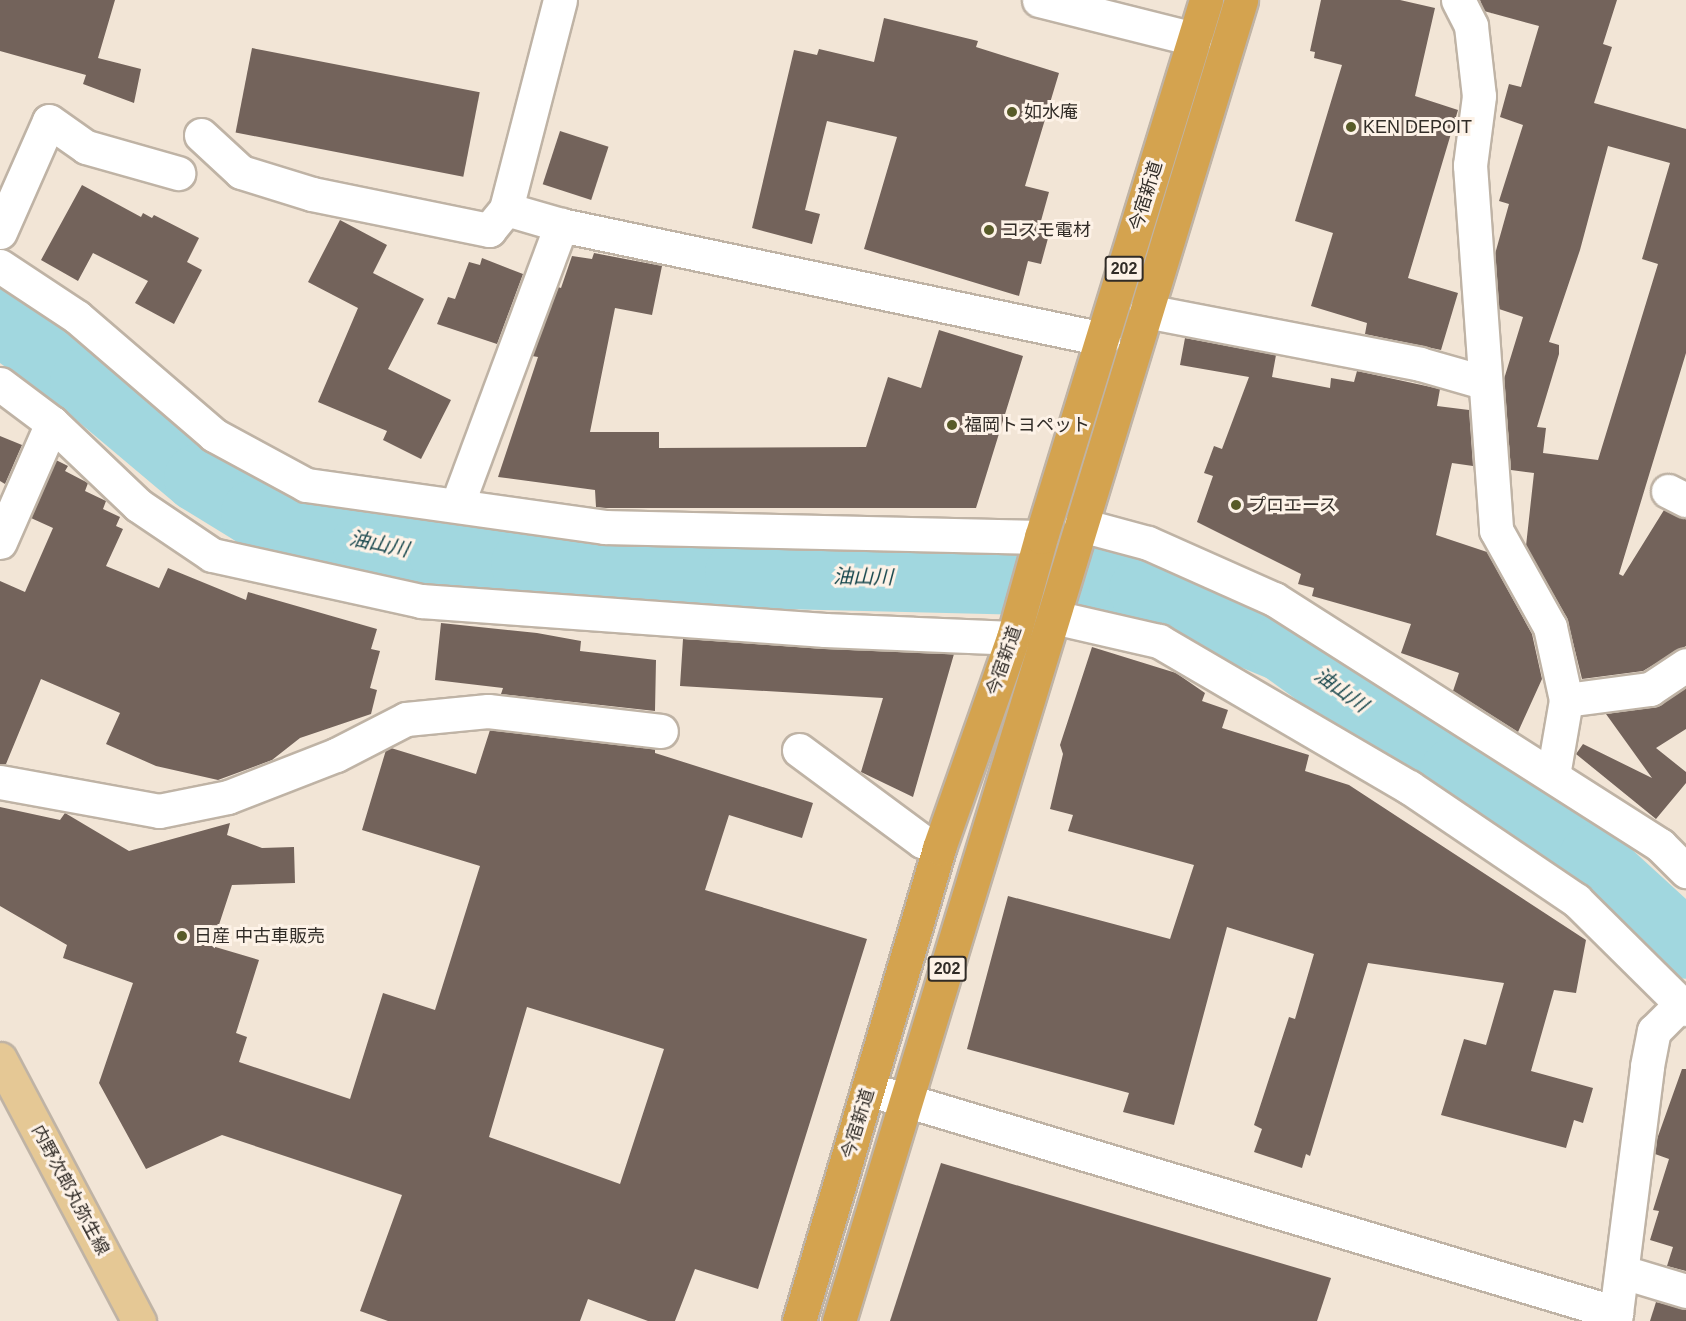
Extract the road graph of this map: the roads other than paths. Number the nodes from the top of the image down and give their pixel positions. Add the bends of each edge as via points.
1 (560, 0) edge
2 (1039, 0) edge
3 (1206, 0) edge
4 (1241, 0) edge
5 (1458, 0) edge
6 (1194, 39) junction
7 (201, 135) dead end
8 (178, 173) dead end
9 (506, 209) junction
10 (561, 225) junction
11 (0, 232) edge
12 (0, 266) edge
13 (1146, 311) junction
14 (1103, 339) junction
15 (1483, 382) junction
16 (0, 384) edge
17 (52, 423) junction
18 (457, 505) junction
19 (1081, 525) junction
20 (1028, 536) junction
21 (0, 542) edge
22 (1054, 617) junction
23 (1000, 637) junction
24 (1686, 665) edge
25 (1566, 700) junction
26 (661, 731) dead end
27 (799, 750) dead end
28 (1552, 775) junction
29 (0, 782) edge
30 (939, 848) junction
31 (1686, 871) edge
32 (1683, 1007) edge
33 (0, 1059) edge
34 (868, 1089) junction
35 (907, 1101) junction
36 (1623, 1272) junction
37 (1686, 1291) edge
38 (1615, 1317) edge
39 (139, 1321) edge
40 (798, 1321) edge
41 (839, 1321) edge

1 - 9 street
2 - 6 street
3 - 6 highway, 今宿新道 / 202
4 - 13 highway, 今宿新道 / 202
5 - 15 street via 1471,26 1479,96 1470,165
6 - 14 highway, 今宿新道 / 202
7 - 9 street via 241,172 312,194 489,230
8 - 11 street via 86,147 49,121
9 - 10 street
10 - 14 street
10 - 18 street
12 - 18 street via 77,317 214,435 306,485
13 - 15 street via 1420,364
13 - 19 highway, 今宿新道 / 202
14 - 20 highway, 今宿新道 / 202
15 - 25 street via 1496,530 1550,627
16 - 17 street
17 - 21 street
17 - 23 street via 138,506 212,555 421,601 825,630
18 - 20 street via 604,527
19 - 22 highway, 今宿新道 / 202
19 - 28 street via 1148,543 1274,599
20 - 23 highway, 今宿新道 / 202
22 - 32 street via 1158,641 1409,787 1576,900
22 - 35 highway, 今宿新道 / 202
23 - 30 highway, 今宿新道 / 202
24 - 25 street via 1650,689
25 - 28 street
26 - 29 street via 488,711 406,719 336,755 228,797 159,811
27 - 30 street via 921,841
28 - 31 street via 1660,845
30 - 34 highway, 今宿新道 / 202
32 - 36 street via 1654,1031
33 - 39 main road, 内野次郎丸弥生線
34 - 35 street
34 - 40 highway, 今宿新道 / 202
35 - 38 street
35 - 41 highway, 今宿新道 / 202
36 - 37 street
36 - 38 street

